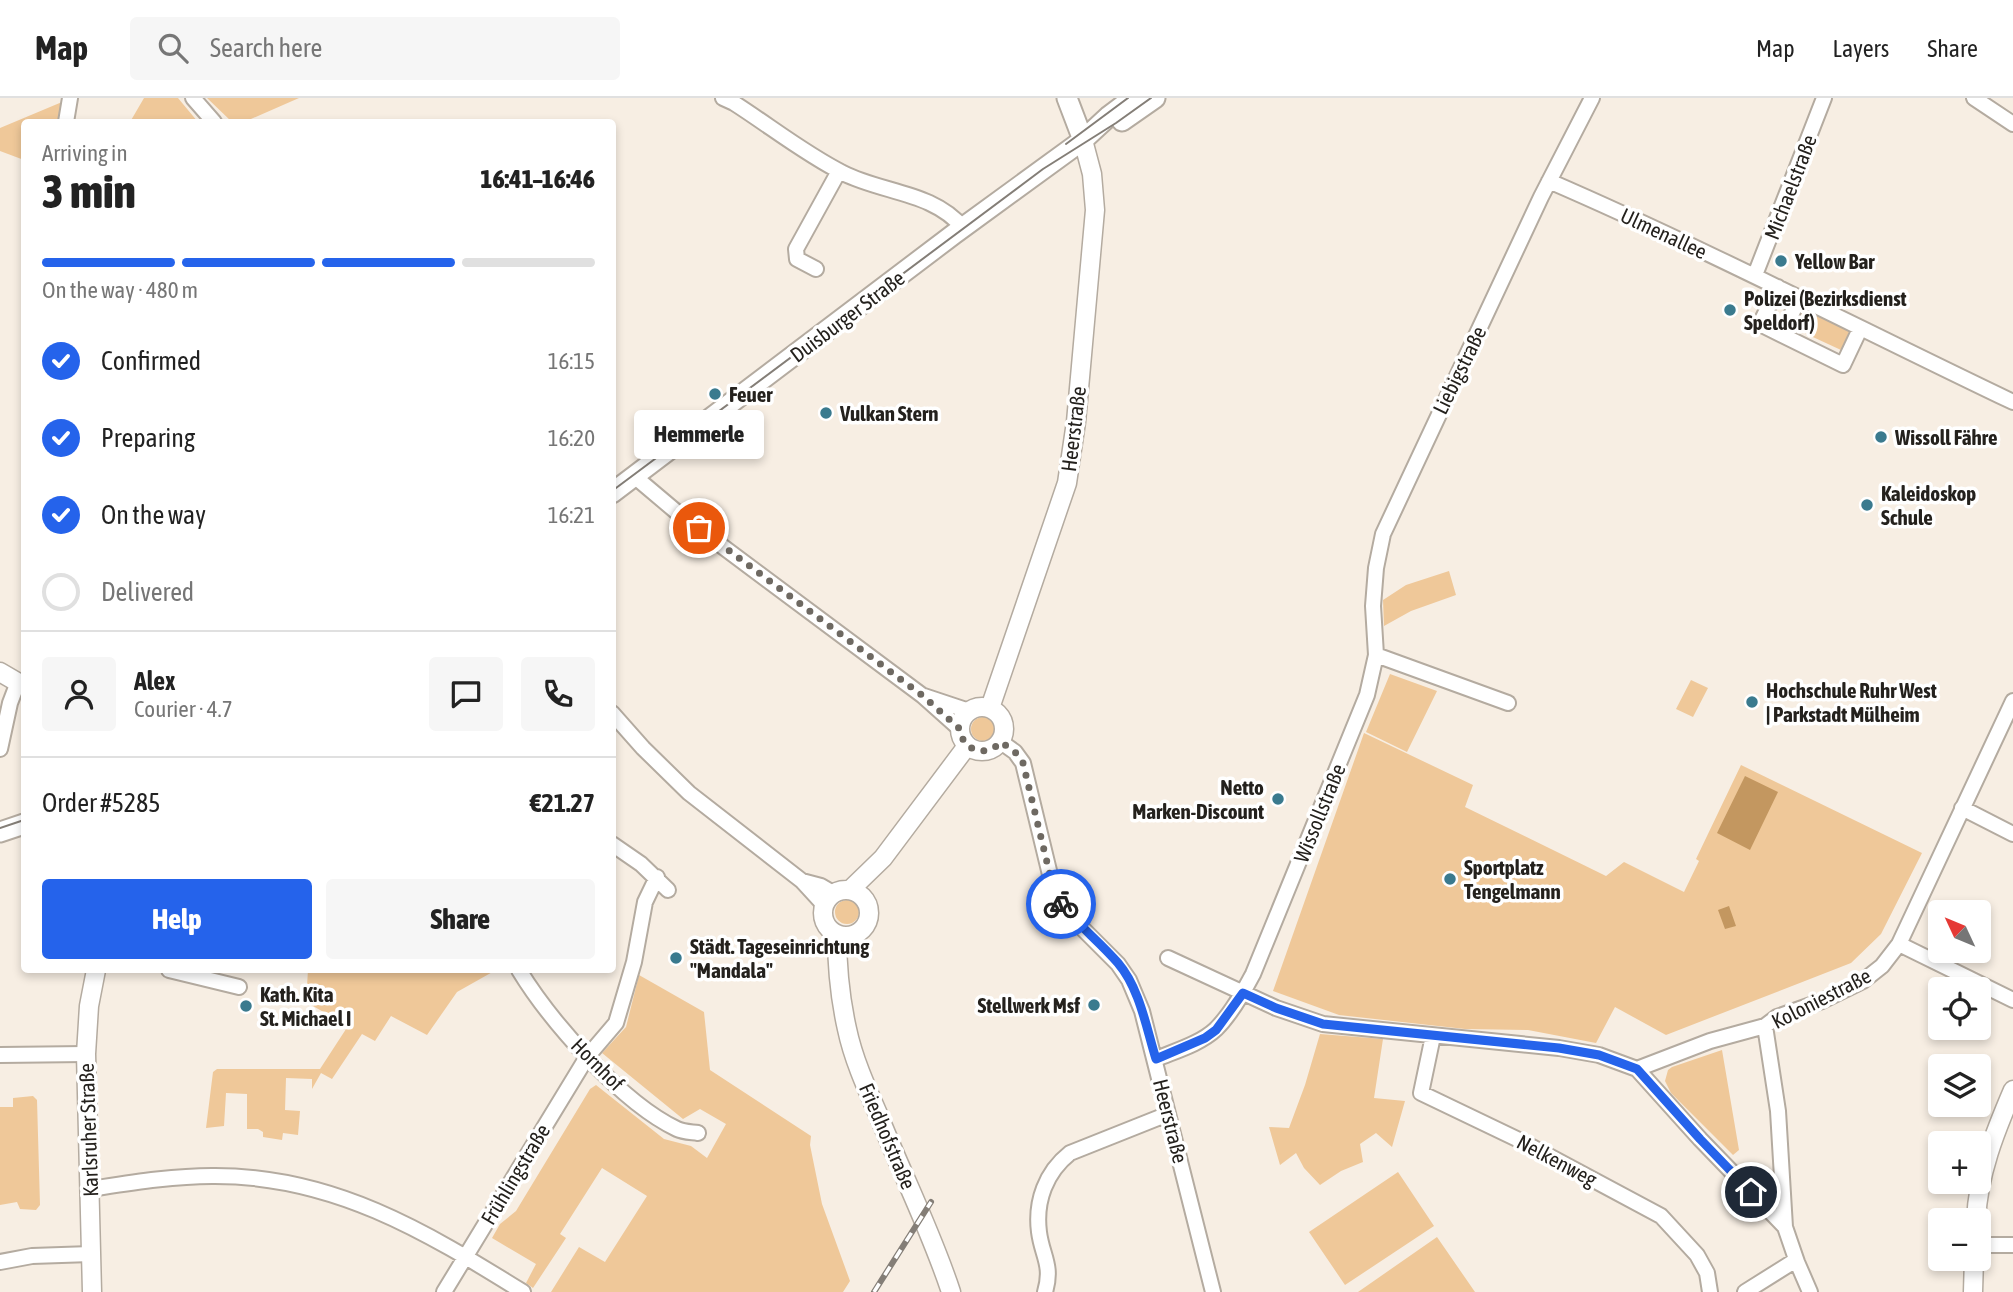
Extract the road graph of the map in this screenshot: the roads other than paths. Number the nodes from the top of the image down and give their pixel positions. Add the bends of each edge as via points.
1 (70, 98) edge
2 (193, 98) edge
3 (723, 98) edge
4 (1067, 98) edge
5 (1133, 98) edge
6 (1155, 98) edge
7 (1592, 98) edge
8 (1825, 98) edge
9 (1974, 98) edge
10 (66, 119) edge
11 (212, 119) edge
12 (2013, 124) edge
13 (1083, 140) junction
14 (839, 171) junction
15 (1549, 181) junction
16 (963, 228) junction
17 (816, 269) dead end
18 (1755, 275) junction
19 (1778, 287) junction
20 (1799, 299) junction
21 (1860, 329) junction
22 (1782, 335) junction
23 (2013, 402) edge
24 (634, 476) junction
25 (616, 490) edge
26 (1376, 655) junction
27 (0, 671) edge
28 (21, 684) edge
29 (923, 696) junction
30 (2013, 701) edge
31 (1508, 703) dead end
32 (990, 708) junction
33 (969, 711) junction
34 (616, 718) edge
35 (960, 729) junction
36 (1001, 742) junction
37 (967, 746) junction
38 (0, 749) edge
39 (1962, 808) junction
40 (21, 825) edge
41 (0, 832) edge
42 (2013, 834) edge
43 (616, 847) edge
44 (883, 858) junction
45 (657, 877) junction
46 (668, 890) dead end
47 (836, 896) junction
48 (867, 902) junction
49 (837, 934) junction
50 (855, 934) junction
51 (1899, 944) junction
52 (1168, 958) dead end
53 (95, 973) edge
54 (181, 973) edge
55 (521, 973) edge
56 (840, 975) junction
57 (239, 987) dead end
58 (1243, 993) junction
59 (2013, 1000) edge
60 (1765, 1026) junction
61 (1433, 1036) junction
62 (86, 1054) junction
63 (0, 1055) edge
64 (587, 1057) junction
65 (1156, 1059) junction
66 (1637, 1069) junction
67 (2013, 1090) edge
68 (1168, 1114) junction
69 (698, 1133) dead end
70 (90, 1189) junction
71 (1978, 1208) edge
72 (1785, 1227) junction
73 (1991, 1245) edge
74 (2013, 1245) edge
75 (91, 1254) junction
76 (465, 1256) junction
77 (1796, 1260) junction
78 (0, 1262) edge
79 (1974, 1271) edge
80 (92, 1292) edge
81 (444, 1292) edge
82 (523, 1292) edge
83 (951, 1292) edge
84 (1045, 1292) edge
85 (1213, 1292) edge
86 (1710, 1292) edge
87 (1745, 1292) edge
88 (1810, 1292) edge
89 (1973, 1292) edge

1 - 10 street
2 - 11 street
3 - 14 street
4 - 13 main road
5 - 13 main road, Duisburger Straße
6 - 13 main road, Duisburger Straße via 1115,126
7 - 15 street, Liebigstraße
8 - 18 street, Michaelstraße
9 - 12 street
13 - 16 main road, Duisburger Straße
13 - 32 street, Heerstraße via 1095,210 1067,483
14 - 16 street via 865,184 925,200 950,212
14 - 17 street via 796,249 797,259
15 - 18 street, Ulmenallee
15 - 26 street, Liebigstraße via 1383,534 1373,606
16 - 24 main road, Duisburger Straße
18 - 19 street, Ulmenallee
19 - 20 street, Ulmenallee
19 - 22 street via 1760,324
20 - 21 street, Ulmenallee
20 - 22 street
21 - 22 street via 1843,365
21 - 23 street, Ulmenallee
24 - 25 main road, Duisburger Straße
24 - 29 street
26 - 31 street
26 - 58 street, Wissollstraße via 1367,695
27 - 28 street
28 - 38 street via 10,703
29 - 33 street
29 - 35 street
30 - 39 street, Koloniestraße
32 - 33 street
32 - 36 street via 1004,722
33 - 35 street
34 - 47 street, Friedhofstraße via 689,793 802,881
35 - 37 street
36 - 37 street via 985,751
36 - 65 street, Heerstraße via 1023,763 1061,903 1129,980
37 - 44 street
39 - 42 street
39 - 51 street, Koloniestraße
40 - 41 main road
43 - 45 street
44 - 47 street
44 - 48 street
45 - 46 street
45 - 64 street, Frühlingstraße via 645,902 616,1023
47 - 48 street, Friedhofstraße via 863,896
47 - 49 street, Friedhofstraße via 824,919
48 - 50 street, Friedhofstraße via 868,920
49 - 50 street
49 - 56 street, Friedhofstraße
50 - 56 street, Friedhofstraße
51 - 59 street
51 - 60 street, Koloniestraße via 1863,981
52 - 58 street
53 - 62 street, Karlsruher Straße
54 - 57 street
55 - 64 street, Hornhof
56 - 83 street, Friedhofstraße via 853,1053
58 - 61 street via 1323,1024
58 - 65 street, Wissollstraße via 1216,1030
60 - 66 street, Koloniestraße
60 - 72 street via 1778,1111
61 - 66 street via 1559,1048 1599,1055
61 - 86 street, Nelkenweg via 1421,1093 1661,1216 1697,1255
62 - 63 street
62 - 70 street, Karlsruher Straße
64 - 69 street, Hornhof via 637,1102 678,1130
64 - 76 street, Frühlingstraße
65 - 68 street, Heerstraße
66 - 72 street
67 - 71 street via 1993,1136
68 - 84 street via 1070,1153 1057,1163 1040,1197 1038,1214 1048,1262
68 - 85 street, Heerstraße
70 - 75 street, Karlsruher Straße
70 - 76 street via 212,1176 296,1183 376,1209
72 - 77 street
73 - 74 street
75 - 78 street
75 - 80 street, Karlsruher Straße
76 - 81 street, Frühlingstraße
76 - 82 street
77 - 87 street
77 - 88 street
79 - 89 street

